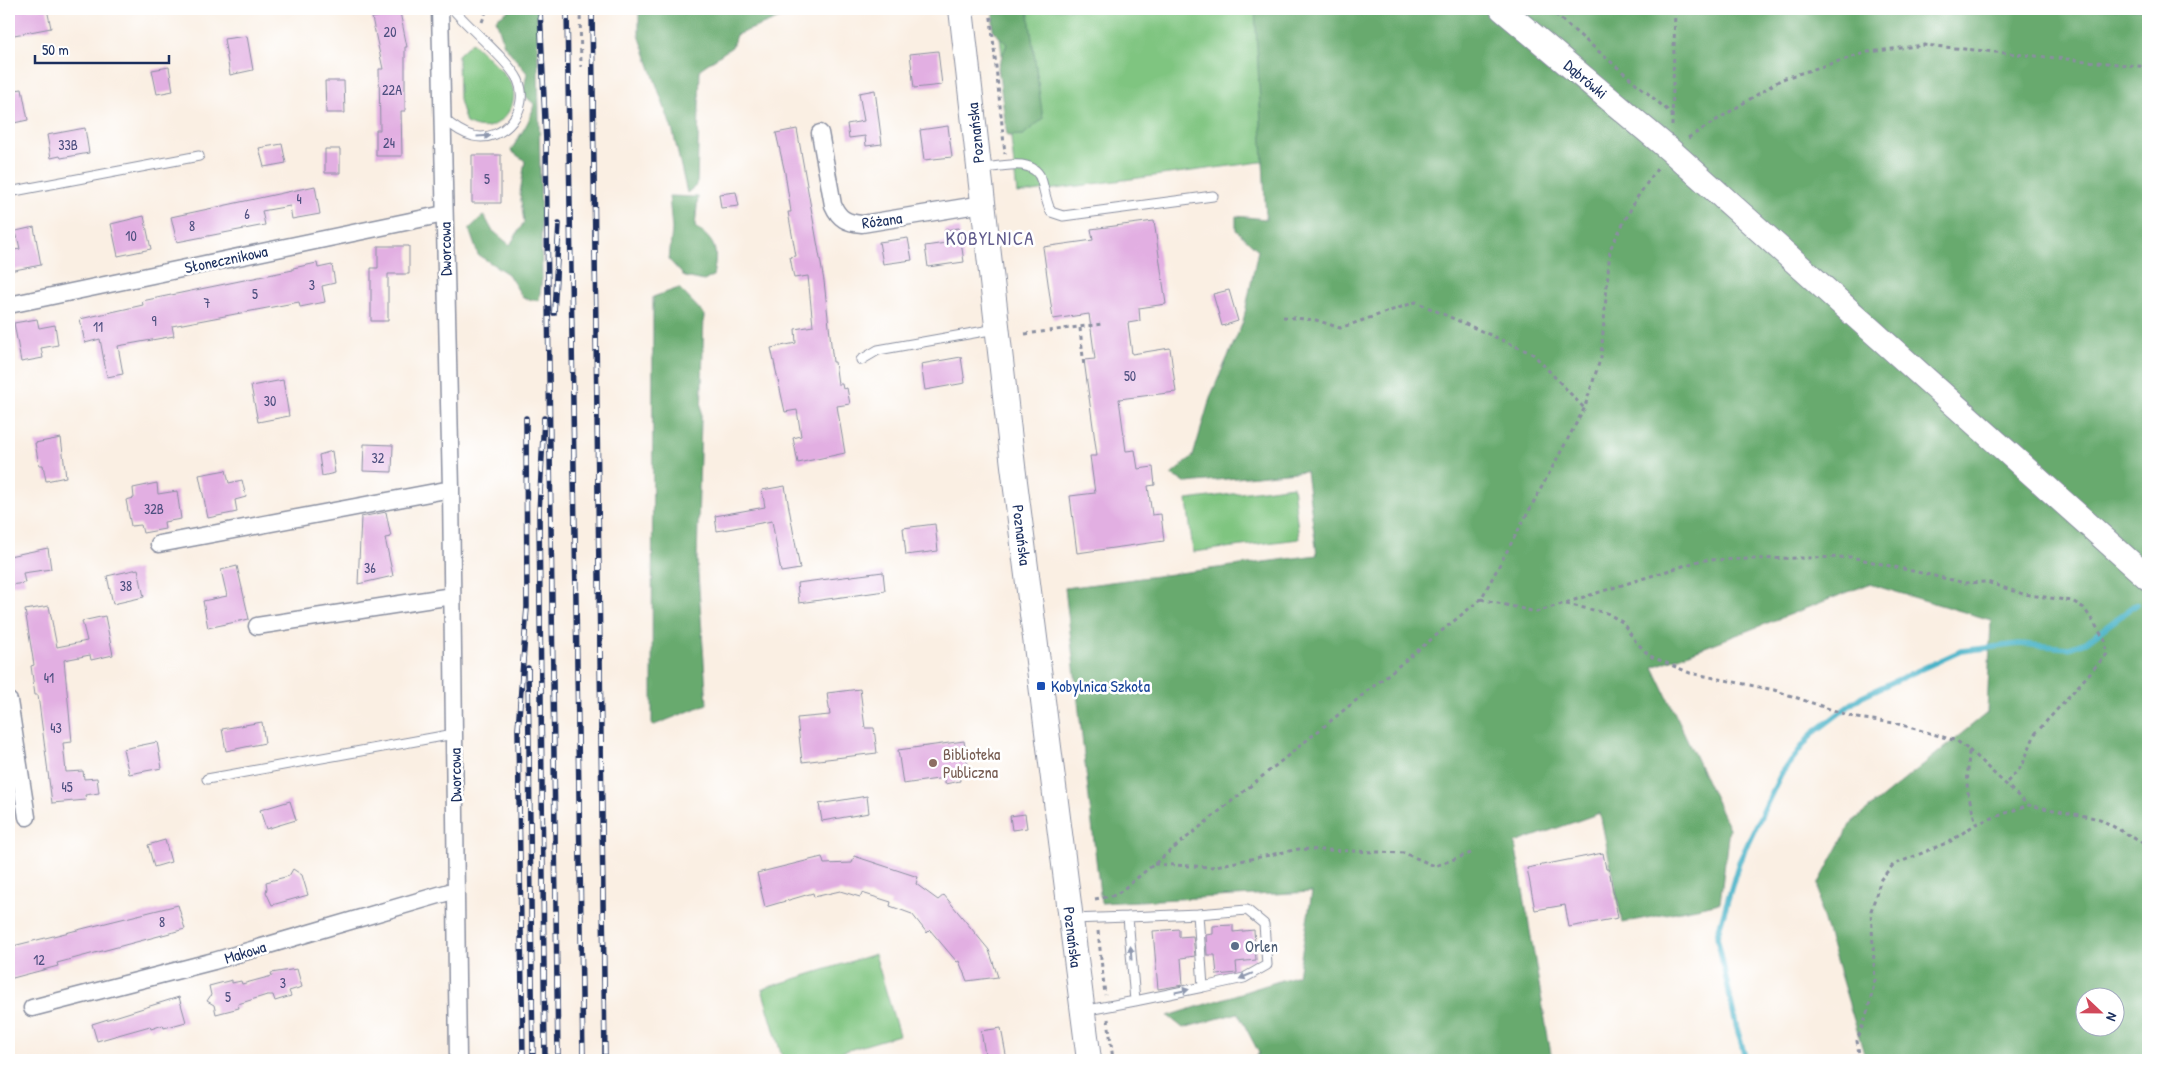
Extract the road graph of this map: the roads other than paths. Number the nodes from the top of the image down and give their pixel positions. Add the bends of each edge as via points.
1 (440, 9) edge
2 (453, 9) edge
3 (961, 9) edge
4 (1502, 9) edge
5 (441, 116) junction
6 (820, 133) dead end
7 (199, 156) dead end
8 (979, 169) junction
9 (9, 192) edge
10 (1213, 196) dead end
11 (983, 204) junction
12 (444, 214) junction
13 (9, 305) edge
14 (998, 328) junction
15 (861, 360) dead end
16 (451, 489) junction
17 (159, 544) dead end
18 (2148, 578) edge
19 (452, 596) junction
20 (257, 626) dead end
21 (9, 701) edge
22 (454, 734) junction
23 (208, 779) dead end
24 (26, 817) dead end
25 (456, 890) junction
26 (1198, 914) junction
27 (1128, 917) junction
28 (1071, 919) junction
29 (1203, 987) junction
30 (1135, 1001) junction
31 (32, 1008) dead end
32 (1083, 1011) junction
33 (458, 1060) edge
34 (1089, 1060) edge

1 - 5 street, Dworcowa
5 -> 2 lane via 452,127 473,136 491,136 511,124 521,103 521,92 513,71
3 - 8 main road, Poznańska
4 - 18 main road, Dąbrówki via 1670,150
5 - 12 street, Dworcowa
6 - 11 street, Różana via 833,205 844,221 862,224
7 - 9 lane
8 - 10 lane via 1022,164 1032,166 1039,174 1051,212 1062,216
8 - 11 main road, Poznańska
11 - 14 main road, Poznańska
12 - 13 street, Słonecznikowa
12 - 16 street, Dworcowa
14 - 15 lane via 878,350
14 - 28 main road, Poznańska
16 - 17 street
16 - 19 street, Dworcowa
19 - 20 street
19 - 22 street, Dworcowa
21 - 24 street
22 - 23 lane
22 - 25 street, Dworcowa
25 - 31 street, Makowa via 214,962
25 - 33 street, Dworcowa
26 - 27 lane
26 - 29 lane
26 -> 29 lane via 1247,910 1264,924 1267,966 1244,978
27 - 28 lane
30 -> 27 lane
28 - 32 main road, Poznańska
30 -> 29 lane
30 - 32 lane
32 - 34 main road, Poznańska

